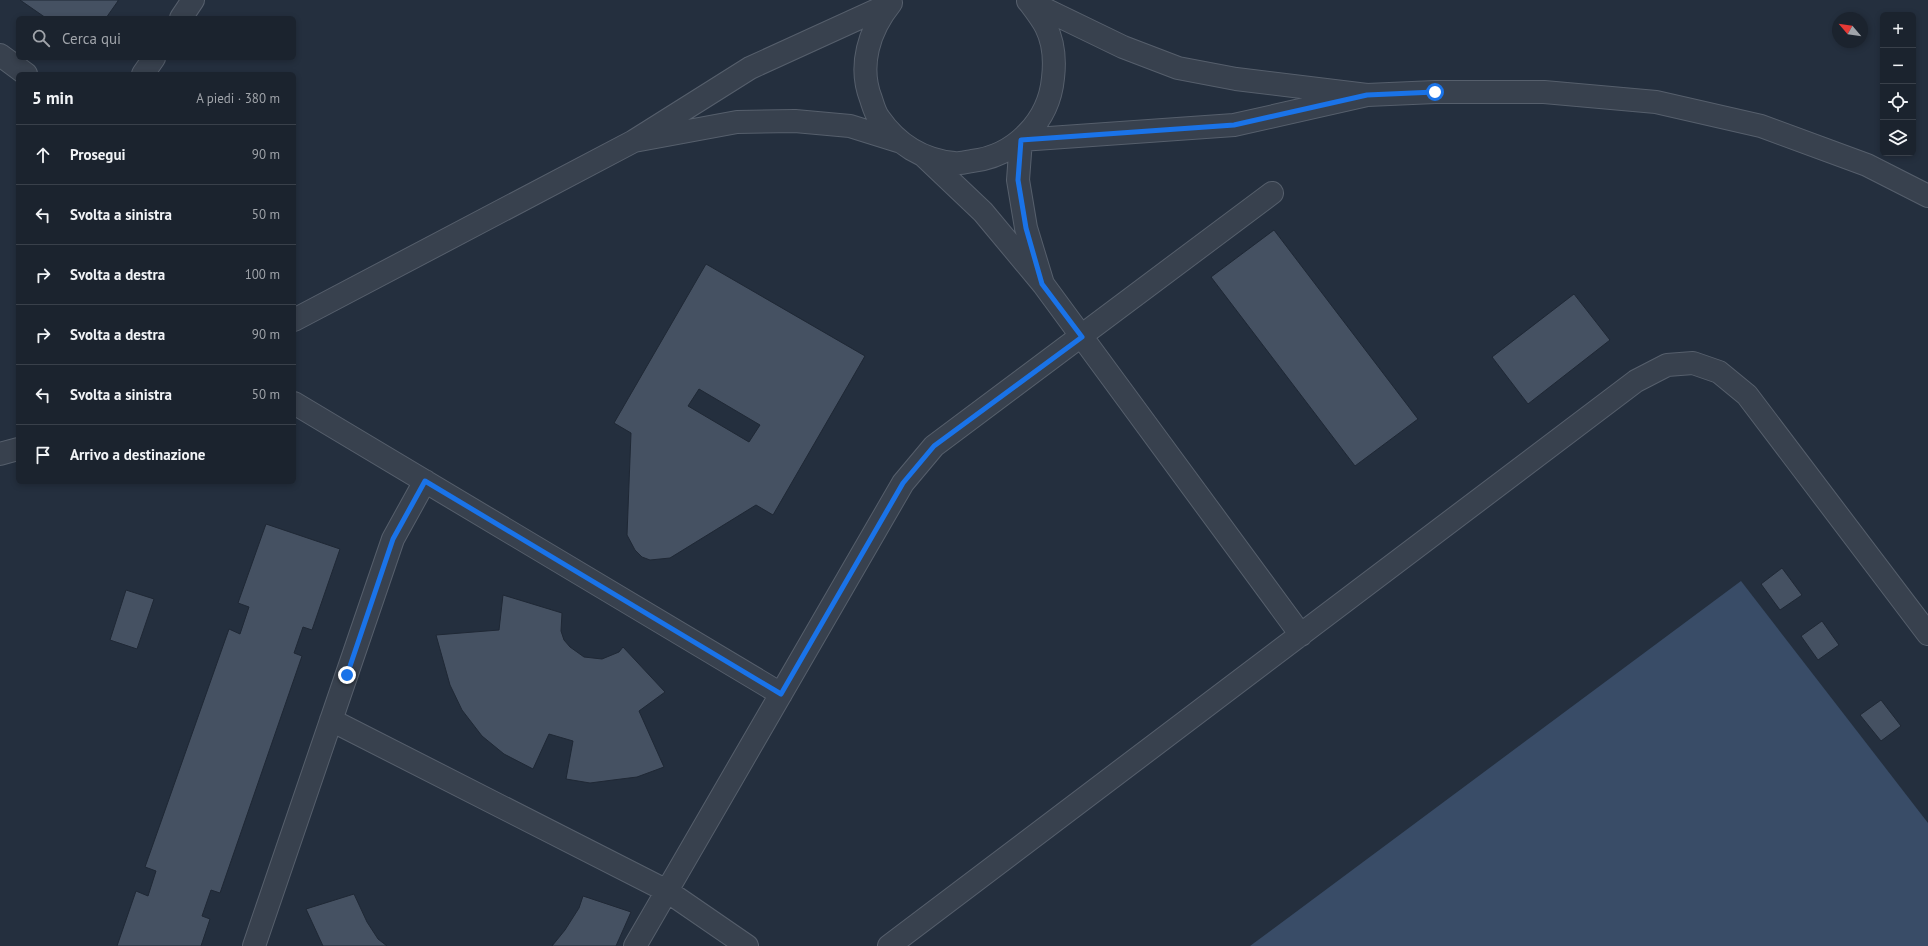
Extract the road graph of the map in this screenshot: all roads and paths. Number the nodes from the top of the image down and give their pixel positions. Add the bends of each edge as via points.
1 (193, 0) edge
2 (1028, 1) edge
3 (893, 2) edge
4 (182, 16) edge
5 (0, 55) edge
6 (153, 60) edge
7 (23, 72) edge
8 (144, 72) edge
9 (1367, 95) junction
10 (1021, 140) junction
11 (634, 141) junction
12 (898, 141) junction
13 (924, 156) junction
14 (1272, 192) dead end
15 (1928, 196) edge
16 (1042, 284) junction
17 (296, 319) edge
18 (1082, 337) junction
19 (296, 404) edge
20 (16, 449) edge
21 (0, 454) edge
22 (425, 481) junction
23 (1928, 634) edge
24 (1301, 635) junction
25 (781, 694) junction
26 (331, 720) junction
27 (667, 891) junction
28 (254, 946) edge
29 (635, 946) edge
30 (747, 946) edge
31 (889, 946) edge

1 - 4 street
2 - 9 street via 1123,47 1178,68 1236,79
2 - 10 street via 1046,28 1055,60 1052,92 1039,121
3 - 11 street via 750,68
3 - 12 street via 873,29 866,59 867,89 878,117
5 - 7 street
6 - 8 street
9 - 10 street via 1234,125
9 - 15 street via 1544,92 1656,102 1761,126 1867,165
10 - 13 street via 1017,145 987,160 955,164
10 - 16 street via 1018,180 1026,228
11 - 12 street via 737,122 795,121 850,126
11 - 17 street
12 - 13 street
13 - 16 street via 983,212
14 - 18 street
16 - 18 street
18 - 24 street
18 - 25 street via 934,446 923,458 903,483
19 - 22 street
20 - 21 street
22 - 25 street
22 - 26 street via 393,539
23 - 24 street via 1747,395 1719,372 1694,363 1667,365 1636,381
24 - 31 street
25 - 27 street
26 - 27 street
26 - 28 street
27 - 29 street
27 - 30 street

